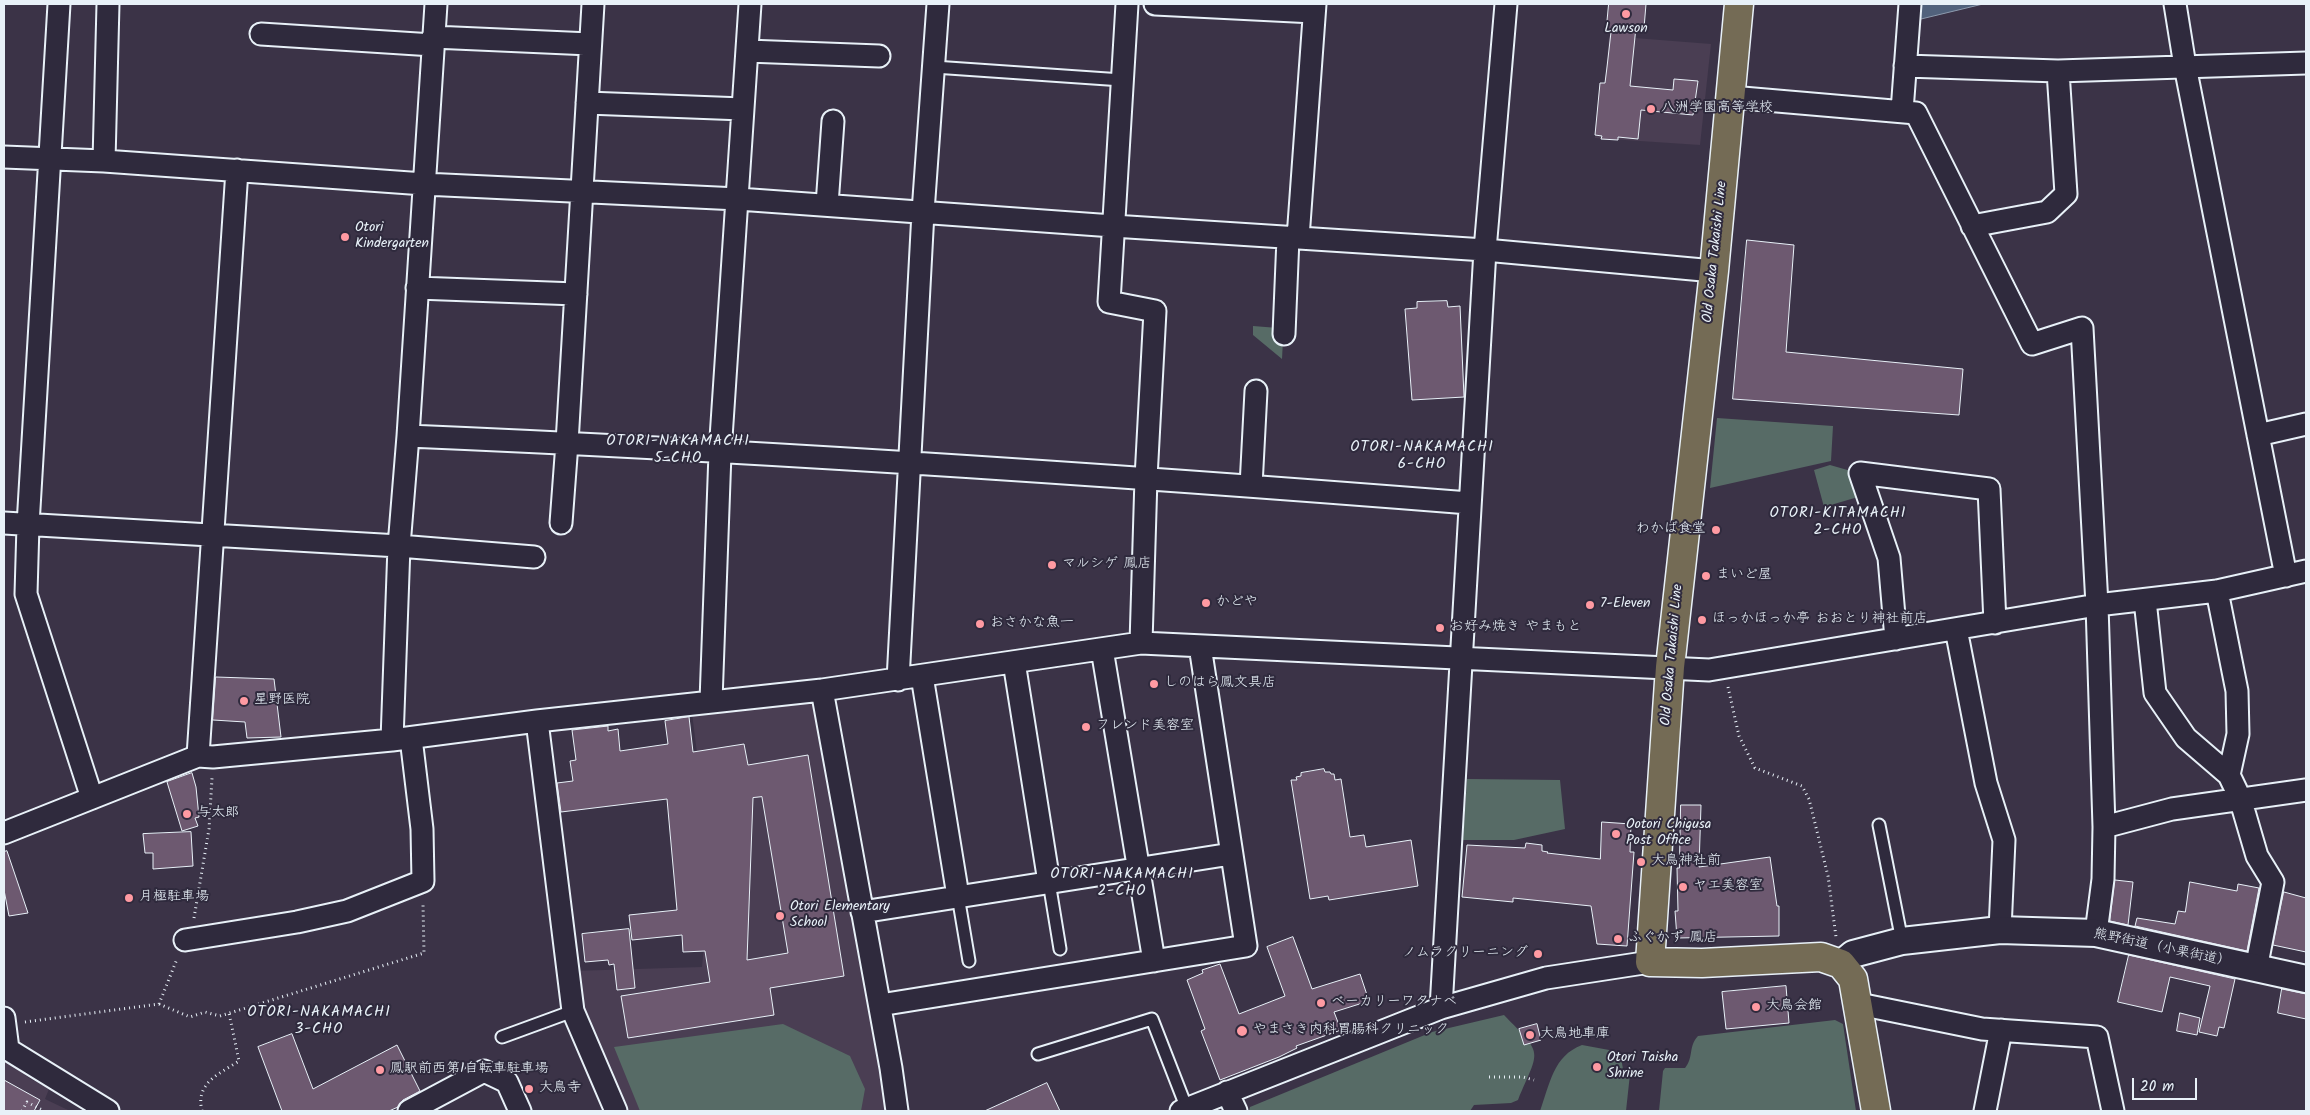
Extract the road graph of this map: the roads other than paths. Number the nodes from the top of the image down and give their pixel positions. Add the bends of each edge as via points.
1 (59, 4) edge
2 (108, 4) edge
3 (436, 4) edge
4 (593, 4) edge
5 (750, 4) edge
6 (938, 4) edge
7 (1127, 4) edge
8 (1155, 4) edge
9 (1506, 4) edge
10 (1739, 4) edge
11 (1910, 4) edge
12 (2175, 4) edge
13 (1314, 8) edge
14 (261, 34) dead end
15 (433, 41) junction
16 (590, 44) junction
17 (747, 51) junction
18 (879, 56) dead end
19 (2306, 63) edge
20 (1906, 66) junction
21 (2185, 66) junction
22 (934, 67) junction
23 (2058, 71) junction
24 (1122, 80) junction
25 (1731, 97) junction
26 (587, 103) junction
27 (744, 109) junction
28 (1902, 111) junction
29 (833, 122) dead end
30 (4, 157) edge
31 (50, 160) junction
32 (104, 161) junction
33 (237, 170) junction
34 (424, 184) junction
35 (581, 192) junction
36 (738, 199) junction
37 (827, 205) junction
38 (923, 212) junction
39 (1113, 226) junction
40 (1972, 226) junction
41 (1293, 238) junction
42 (1485, 250) junction
43 (1714, 272) junction
44 (417, 288) junction
45 (576, 294) junction
46 (1284, 334) dead end
47 (1256, 391) dead end
48 (2306, 424) edge
49 (2258, 435) junction
50 (408, 436) junction
51 (567, 443) junction
52 (720, 453) junction
53 (911, 464) junction
54 (1146, 478) junction
55 (1251, 486) junction
56 (1470, 503) junction
57 (4, 523) edge
58 (561, 523) dead end
59 (28, 525) junction
60 (213, 534) junction
61 (399, 546) junction
62 (534, 557) dead end
63 (2296, 574) edge
64 (2217, 591) junction
65 (2145, 600) junction
66 (2097, 605) junction
67 (1995, 623) junction
68 (1956, 628) junction
69 (1896, 638) junction
70 (1141, 643) junction
71 (1200, 646) junction
72 (1102, 649) junction
73 (1461, 657) junction
74 (1014, 662) junction
75 (1670, 667) junction
76 (922, 676) junction
77 (898, 680) junction
78 (822, 690) junction
79 (711, 701) junction
80 (537, 721) junction
81 (402, 739) junction
82 (206, 757) junction
83 (2229, 775) junction
84 (2306, 790) edge
85 (92, 798) junction
86 (2240, 798) junction
87 (1879, 825) dead end
88 (2104, 827) junction
89 (4, 833) edge
90 (1231, 854) junction
91 (1139, 868) junction
92 (1049, 882) junction
93 (958, 896) junction
94 (862, 912) junction
95 (2000, 930) junction
96 (2096, 933) junction
97 (185, 940) road end
98 (1902, 941) junction
99 (1060, 949) dead end
100 (969, 961) dead end
101 (1154, 961) junction
102 (1650, 962) junction
103 (1841, 964) junction
104 (2256, 969) junction
105 (2306, 979) edge
106 (1859, 1004) junction
107 (880, 1005) junction
108 (1441, 1008) junction
109 (572, 1011) junction
110 (4, 1021) edge
111 (2001, 1030) junction
112 (502, 1037) dead end
113 (6, 1048) edge
114 (1038, 1054) dead end
115 (1232, 1102) edge
116 (1184, 1110) edge
117 (108, 1111) edge
118 (409, 1111) edge
119 (520, 1111) edge
120 (616, 1111) edge
121 (897, 1111) edge
122 (1876, 1111) edge
123 (1985, 1111) edge
124 (2114, 1111) edge

1 - 31 street
2 - 32 street
3 - 15 street
4 - 16 street
5 - 17 street
6 - 22 street
7 - 24 street
8 - 13 street
9 - 42 street
10 - 25 main road, Old Osaka Takaishi Line
11 - 20 street
12 - 21 street
13 - 41 street
14 - 15 street
15 - 16 street
15 - 34 street
16 - 26 street
17 - 18 street
17 - 27 street
19 - 21 street
20 - 23 street
20 - 28 street
21 - 23 street
21 - 49 street
22 - 24 lane
22 - 38 street
23 - 40 street via 2066,194 2047,212
24 - 39 street
25 - 28 street
25 - 43 main road, Old Osaka Takaishi Line
26 - 27 street
26 - 35 street
27 - 36 street
28 - 40 street via 1916,113
29 - 37 street
30 - 31 street
31 - 32 street
31 - 59 street
32 - 33 street
33 - 34 street
33 - 60 street
34 - 35 street
34 - 44 street
35 - 36 street
35 - 45 street
36 - 37 street
36 - 52 street
37 - 38 street
38 - 39 street
38 - 53 street
39 - 41 street
39 - 54 street via 1110,302 1155,311
40 - 66 street via 2032,344 2082,328
41 - 42 street
41 - 46 street
42 - 43 street
42 - 56 street
43 - 75 main road, Old Osaka Takaishi Line
44 - 45 street
44 - 50 street
45 - 51 street
47 - 55 street
48 - 49 street
49 - 63 street
50 - 51 street
50 - 61 street
51 - 52 street
51 - 58 street
52 - 53 street
52 - 79 street
53 - 54 street
53 - 77 street
54 - 55 street
54 - 70 street
55 - 56 street
56 - 73 street
57 - 59 street
59 - 60 street
59 - 85 street via 26,594
60 - 61 street
60 - 82 street
61 - 62 street
61 - 81 street
63 - 64 street
64 - 65 street
64 - 83 street via 2238,691 2238,734
65 - 66 street
65 - 83 street via 2155,693 2186,738
66 - 67 street
66 - 88 street
67 - 68 street
67 - 69 street via 1989,489 1860,473 1889,558
68 - 69 street
68 - 95 street via 1986,783 2004,840
69 - 75 street via 1709,670
70 - 71 street
70 - 72 street
71 - 73 street
71 - 90 street
72 - 74 street
72 - 91 street
73 - 75 street
73 - 108 street
74 - 76 street
74 - 92 street
75 - 102 main road, Old Osaka Takaishi Line
76 - 77 street
76 - 93 street
77 - 78 street
78 - 79 street
78 - 94 street
79 - 80 street
80 - 81 street
80 - 109 street
81 - 82 street
81 - 97 street via 422,828 423,881 347,911
82 - 85 street
83 - 86 street
84 - 86 street
85 - 89 street
86 - 88 street via 2172,809
86 - 104 street via 2257,856 2273,882
87 - 98 lane
88 - 96 street via 2103,878
90 - 91 street
90 - 101 street via 1246,946
91 - 92 street
91 - 101 street
92 - 93 street
92 - 99 lane
93 - 94 street
93 - 100 lane
94 - 107 street
95 - 96 street, 熊野街道（小栗街道）
95 - 98 street, 熊野街道（小栗街道）
96 - 104 street, 熊野街道（小栗街道）
98 - 103 street, 熊野街道（小栗街道） via 1854,954
101 - 107 street
102 - 103 main road via 1821,957
102 - 108 street via 1546,978
103 - 106 main road via 1853,979
104 - 105 street, 熊野街道（小栗街道）
106 - 111 street
106 - 122 main road
107 - 121 street
108 - 115 street
109 - 112 lane
109 - 120 street
110 - 113 street
111 - 123 street
111 - 124 street via 2097,1038
113 - 117 street
114 - 116 lane via 1152,1019
115 - 116 street
118 - 119 street via 484,1072 507,1082

